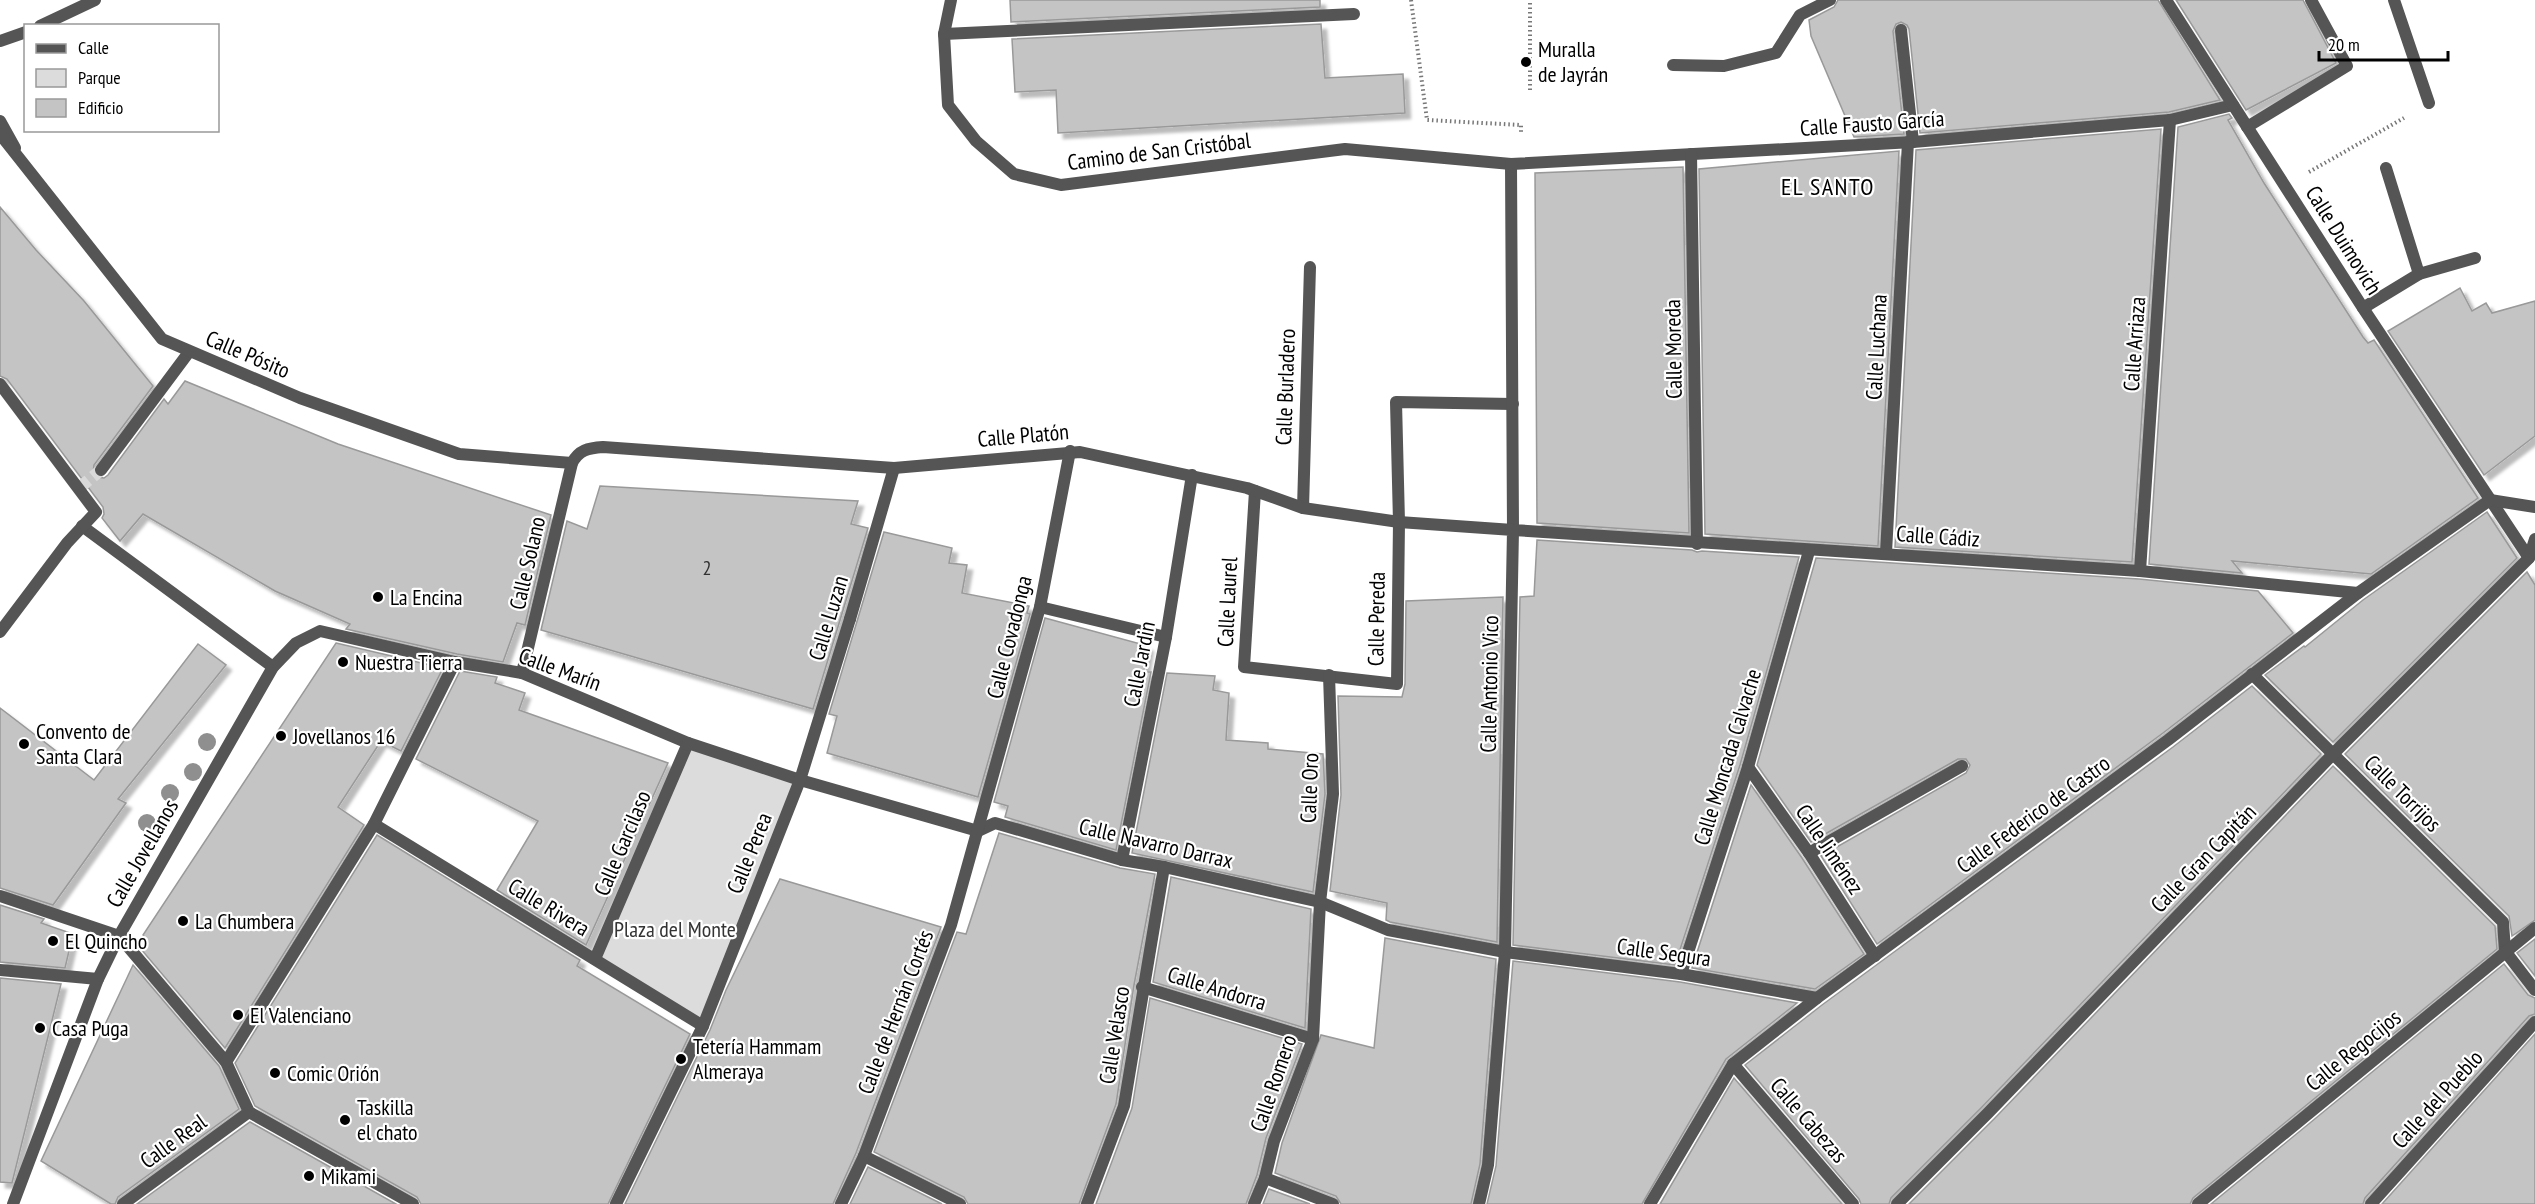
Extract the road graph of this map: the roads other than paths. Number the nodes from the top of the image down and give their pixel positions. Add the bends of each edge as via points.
1 (95, 0) edge
2 (951, 0) edge
3 (1830, 0) edge
4 (2166, 0) edge
5 (2311, 0) edge
6 (2394, 0) edge
7 (1354, 14) dead end
8 (43, 24) edge
9 (1901, 30) dead end
10 (24, 33) edge
11 (944, 34) junction
12 (0, 41) edge
13 (1673, 65) dead end
14 (2429, 103) road end
15 (2233, 105) junction
16 (2170, 120) junction
17 (0, 121) edge
18 (2247, 127) junction
19 (0, 134) edge
20 (1910, 142) junction
21 (1691, 154) junction
22 (1511, 164) junction
23 (27, 167) junction
24 (2386, 168) dead end
25 (2475, 258) dead end
26 (1310, 267) dead end
27 (2419, 274) junction
28 (2363, 308) junction
29 (189, 352) junction
30 (0, 384) edge
31 (1513, 404) junction
32 (1070, 451) junction
33 (572, 463) junction
34 (894, 468) junction
35 (101, 470) tunnel mouth
36 (1192, 475) junction
37 (1255, 491) junction
38 (2490, 500) junction
39 (2535, 507) edge
40 (1303, 508) junction
41 (1399, 522) junction
42 (82, 526) junction
43 (1513, 530) junction
44 (2535, 539) edge
45 (1697, 544) junction
46 (1809, 551) junction
47 (1886, 554) junction
48 (2529, 558) junction
49 (2140, 571) junction
50 (2358, 593) junction
51 (1040, 607) junction
52 (0, 632) edge
53 (1166, 636) junction
54 (455, 663) junction
55 (273, 667) junction
56 (522, 673) junction
57 (2252, 674) junction
58 (1329, 675) junction
59 (688, 742) junction
60 (2334, 753) junction
61 (1962, 766) dead end
62 (1748, 767) junction
63 (801, 780) junction
64 (374, 824) junction
65 (978, 831) junction
66 (1809, 854) junction
67 (1122, 860) junction
68 (1164, 867) junction
69 (0, 896) edge
70 (1320, 902) junction
71 (2535, 928) edge
72 (119, 936) junction
73 (2505, 951) junction
74 (1505, 952) junction
75 (1875, 956) junction
76 (595, 959) junction
77 (0, 970) edge
78 (1681, 974) junction
79 (98, 979) junction
80 (1142, 987) junction
81 (2535, 990) edge
82 (1817, 999) junction
83 (2535, 1022) edge
84 (703, 1026) junction
85 (1313, 1039) junction
86 (226, 1062) junction
87 (1733, 1064) junction
88 (249, 1112) junction
89 (864, 1156) junction
90 (1266, 1178) junction
91 (13, 1204) edge
92 (123, 1204) edge
93 (413, 1204) edge
94 (616, 1204) edge
95 (841, 1204) edge
96 (960, 1204) edge
97 (1087, 1204) edge
98 (1254, 1204) edge
99 (1333, 1204) edge
100 (1479, 1204) edge
101 (1650, 1204) edge
102 (1852, 1204) edge
103 (1897, 1204) edge
104 (2198, 1204) edge
105 (2371, 1204) edge

1 - 8 street
2 - 11 street, Camino de San Cristóbal
3 - 13 street via 1800,15 1776,53 1724,66
4 - 15 street, Calle Duimovich
5 - 18 street via 2348,66
6 - 14 street
7 - 11 street
9 - 20 street, Calle Luchana
10 - 12 street
11 - 22 street, Camino de San Cristóbal via 948,105 976,141 1014,174 1060,185 1345,149
15 - 16 street, Calle Fausto García
15 - 18 street, Calle Duimovich
16 - 20 street, Calle Fausto García
16 - 49 street, Calle Arriaza
17 - 23 street
18 - 28 street, Calle Duimovich
19 - 23 street, Calle Pósito
20 - 21 street, Calle Fausto García
20 - 47 street, Calle Luchana
21 - 22 street, Calle Fausto García
21 - 45 street, Calle Moreda
22 - 31 street, Calle Antonio Vico
23 - 29 street, Calle Pósito via 162,339
24 - 27 street
25 - 27 street
26 - 40 street, Calle Burladero
27 - 28 street
28 - 38 street, Calle Duimovich
29 - 33 street, Calle Pósito via 300,398 459,454
29 - 35 street
30 - 42 street via 96,512
31 - 41 street via 1396,402
31 - 43 street, Calle Antonio Vico
32 - 34 street, Calle Platón
32 - 36 street, Calle Platón
32 - 51 street, Calle Covadonga
33 - 34 street, Calle Platón via 586,448 603,447
33 - 56 street, Calle Solano
34 - 63 street, Calle Luzan
36 - 37 street, Calle Platón
36 - 53 street, Calle Jardin
37 - 40 street, Calle Platón
37 - 58 street, Calle Laurel via 1244,667
38 - 39 street
38 - 48 street, Calle Duimovich
38 - 50 street, Calle Federico de Castro
40 - 41 street, Calle Platón
41 - 43 street, Calle Platón
41 - 58 street, Calle Pereda via 1397,684
42 - 52 street
42 - 55 street
43 - 45 street, Calle Cádiz
43 - 74 street, Calle Antonio Vico
44 - 48 street, Calle Gran Capitán
45 - 46 street, Calle Cádiz
46 - 47 street, Calle Cádiz
46 - 62 street, Calle Moncada Calvache
47 - 49 street, Calle Cádiz
48 - 60 street, Calle Gran Capitán
49 - 50 street, Calle Cádiz
50 - 57 street, Calle Federico de Castro
51 - 53 street
51 - 65 street, Calle Covadonga
53 - 67 street, Calle Jardin
54 - 55 street, Calle Marín via 320,631 296,643
54 - 56 street, Calle Marín
54 - 64 street
55 - 72 street, Calle Jovellanos
56 - 59 street, Calle Marín
57 - 60 street, Calle Torrijos
57 - 75 street, Calle Federico de Castro
58 - 70 street, Calle Oro via 1333,794
59 - 63 street, Calle Marín
59 - 76 street, Calle Garcilaso
60 - 73 street, Calle Torrijos via 2503,922
60 - 103 street, Calle Gran Capitán
61 - 66 street
62 - 66 street, Calle Jiménez
62 - 78 street, Calle Moncada Calvache
63 - 65 street, Calle Navarro Darrax
63 - 84 street, Calle Perea
64 - 76 street, Calle Rivera
64 - 86 street
65 - 67 street, Calle Navarro Darrax via 995,823
65 - 89 street, Calle de Hernán Cortés via 951,925
66 - 75 street, Calle Jiménez
67 - 68 street, Calle Navarro Darrax
68 - 70 street, Calle Navarro Darrax
68 - 80 street, Calle Velasco
69 - 72 street
70 - 74 street, Calle Navarro Darrax via 1388,930
70 - 85 street, Calle Romero
71 - 73 street, Calle Regocijos
72 - 79 street, Calle Jovellanos
72 - 86 street
73 - 81 street
73 - 104 street, Calle Regocijos
74 - 78 street, Calle Segura
74 - 100 street, Calle Antonio Vico via 1488,1165
75 - 82 street, Calle Federico de Castro
76 - 84 street, Calle Rivera
77 - 79 street
78 - 82 street, Calle Segura
79 - 91 street, Calle Jovellanos
80 - 85 street, Calle Andorra
80 - 97 street, Calle Velasco via 1124,1106
82 - 87 street, Calle Federico de Castro
83 - 105 street, Calle del Pueblo
84 - 94 street, Calle Perea
85 - 90 street, Calle Romero via 1274,1141
86 - 88 street
87 - 101 street, Calle Federico de Castro
87 - 102 street, Calle Cabezas
88 - 92 street, Calle Real
88 - 93 street
89 - 95 street, Calle de Hernán Cortés
89 - 96 street
90 - 98 street, Calle Romero
90 - 99 street

